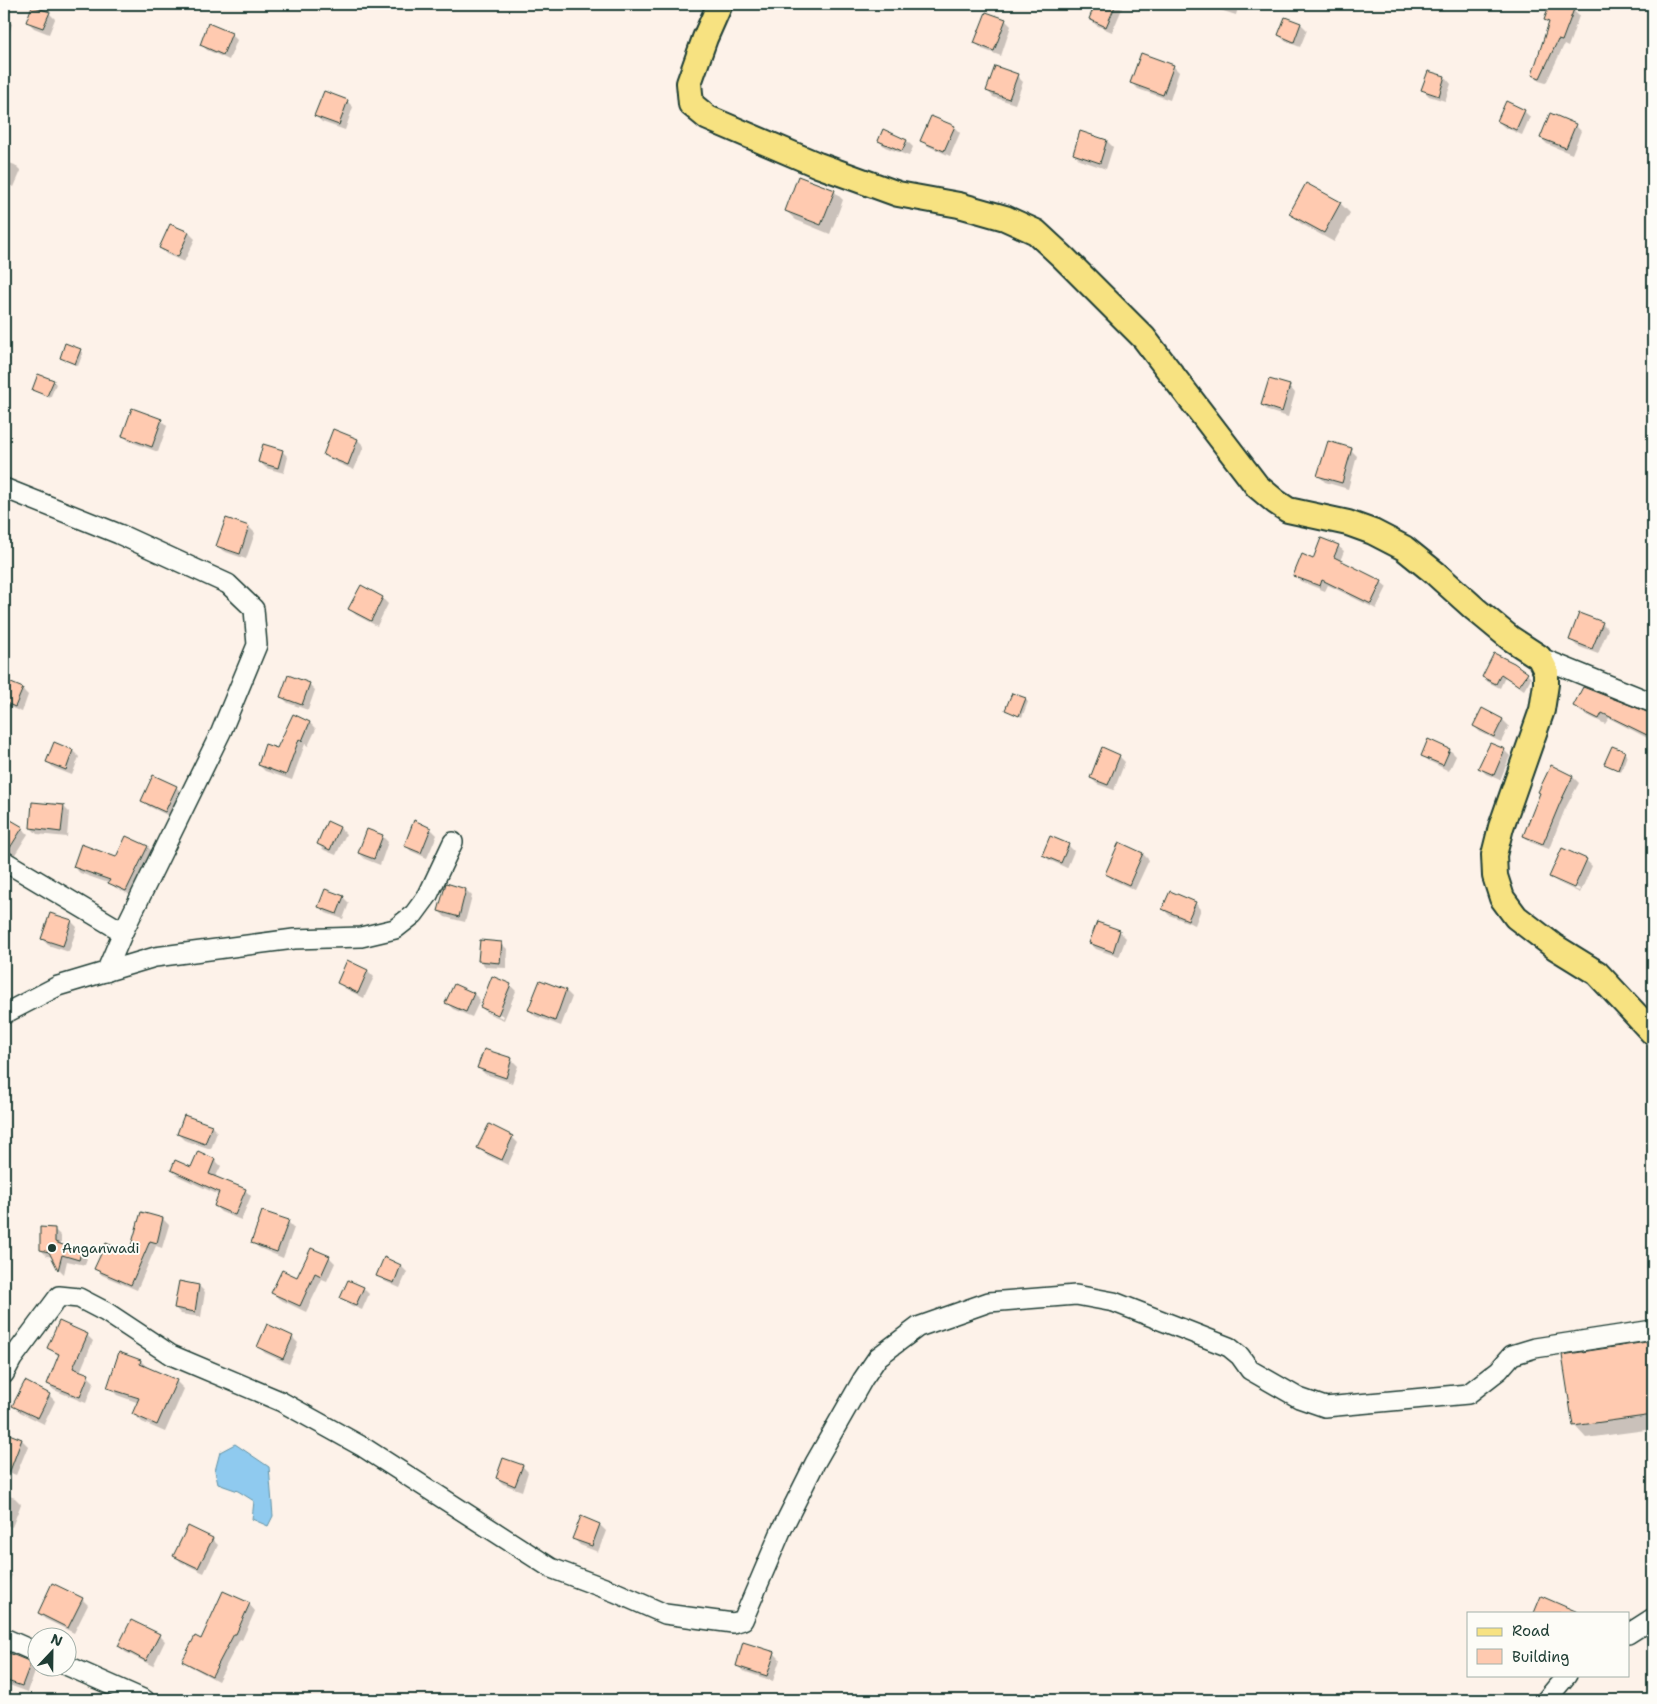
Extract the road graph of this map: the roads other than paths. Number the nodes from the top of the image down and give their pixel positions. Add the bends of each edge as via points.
1 (720, 4) edge
2 (4, 488) edge
3 (1539, 657) junction
4 (1653, 703) edge
5 (453, 842) dead end
6 (4, 861) edge
7 (123, 932) junction
8 (106, 972) junction
9 (4, 1014) edge
10 (1653, 1033) edge
11 (1653, 1330) edge
12 (4, 1374) edge
13 (1653, 1618) edge
14 (1630, 1633) edge
15 (4, 1638) edge
16 (28, 1649) edge
17 (78, 1670) edge
18 (1566, 1676) edge
19 (145, 1700) edge
20 (1546, 1700) edge

1 - 3 main road via 689,83 690,104 708,118 818,165 898,194 1005,218 1036,232 1144,338 1257,486 1288,510 1348,523 1404,548 1510,638
2 - 7 street via 119,534 228,584 254,609 257,645 225,724
3 - 4 street
3 - 10 main road via 1546,672 1542,710 1501,827 1494,855 1495,876 1502,898 1516,917 1554,947 1597,973
5 - 8 street via 428,895 414,914 395,929 361,937 294,939 155,957
6 - 7 street
7 - 8 street
8 - 9 street via 58,986
11 - 12 street via 1535,1348 1512,1355 1499,1370 1468,1394 1325,1407 1299,1398 1250,1370 1229,1347 1114,1302 1076,1295 988,1302 918,1327 878,1357 816,1463 781,1531 743,1620 733,1623 665,1614 551,1568 363,1446 280,1401 171,1355 79,1298 59,1296
13 - 14 street
15 - 16 street
17 - 19 street
18 - 20 street

